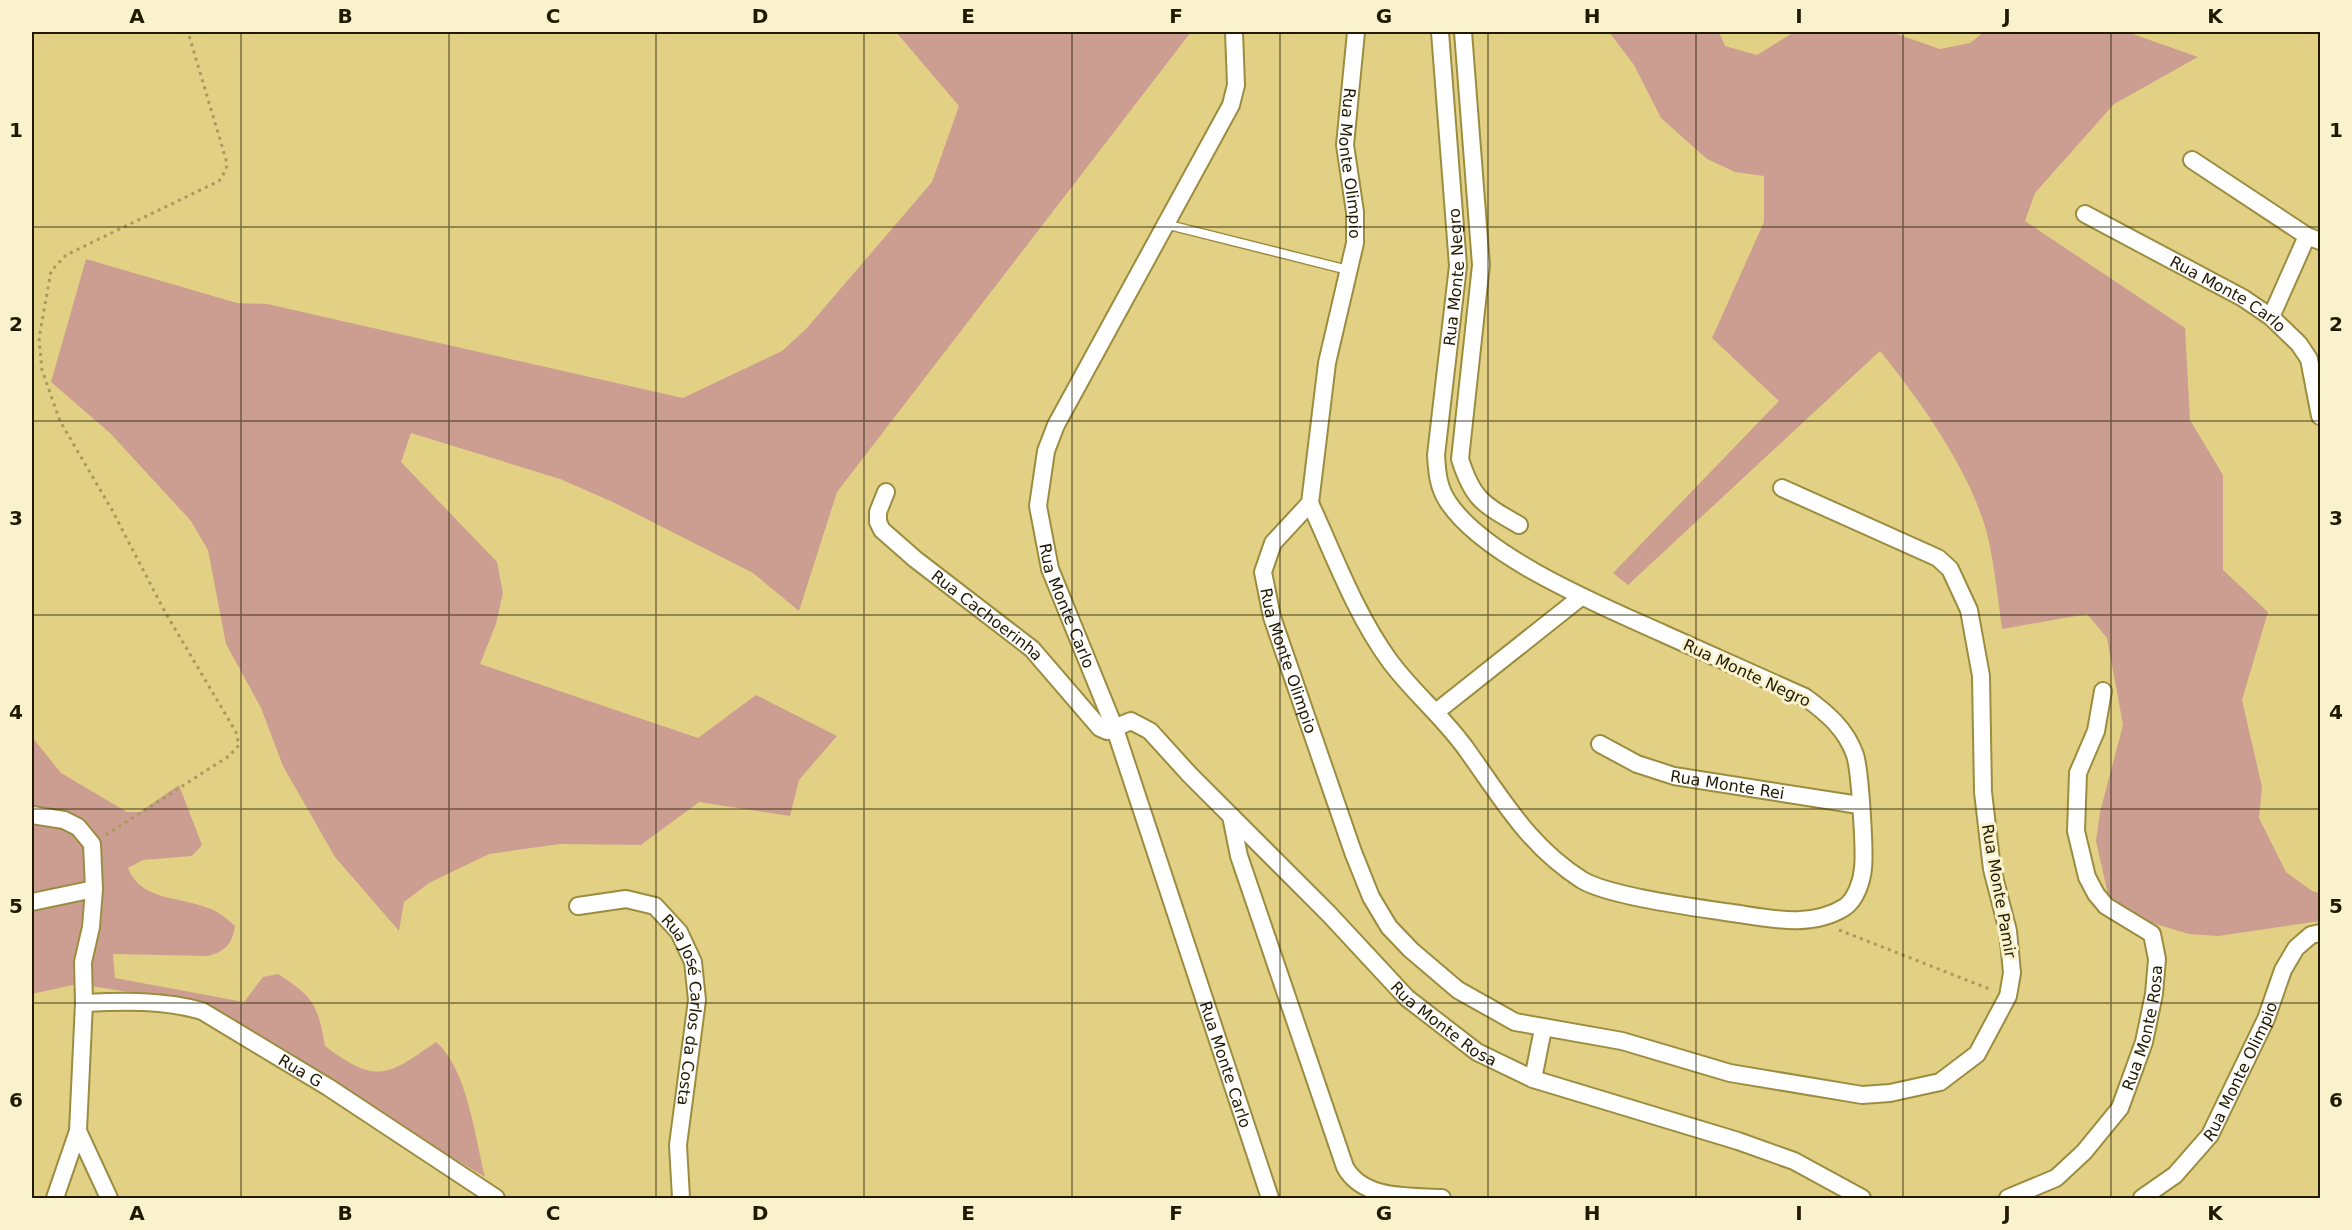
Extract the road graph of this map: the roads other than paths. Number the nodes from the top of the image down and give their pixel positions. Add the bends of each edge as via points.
1 (1234, 32) edge
2 (1356, 32) edge
3 (1440, 32) edge
4 (1463, 32) edge
5 (2192, 160) dead end
6 (2085, 214) dead end
7 (1165, 224) junction
8 (2314, 238) edge
9 (1348, 270) junction
10 (2271, 316) junction
11 (2320, 416) edge
12 (1782, 488) dead end
13 (886, 492) dead end
14 (1310, 502) junction
15 (1519, 525) dead end
16 (1581, 597) junction
17 (2103, 691) dead end
18 (1436, 712) junction
19 (1115, 729) junction
20 (1600, 744) dead end
21 (1859, 805) junction
22 (32, 815) edge
23 (1231, 816) junction
24 (94, 889) junction
25 (32, 902) edge
26 (578, 906) dead end
27 (2320, 933) edge
28 (84, 1003) junction
29 (1543, 1029) junction
30 (1533, 1079) junction
31 (78, 1131) junction
32 (55, 1198) edge
33 (109, 1198) edge
34 (496, 1198) edge
35 (681, 1198) edge
36 (1270, 1198) edge
37 (1442, 1198) edge
38 (1862, 1198) edge
39 (2008, 1198) edge
40 (2142, 1198) edge

1 - 7 street, Rua Monte Carlo via 1236,85 1231,105
2 - 9 street, Rua Monte Olimpio via 1345,146 1356,226
3 - 16 street, Rua Monte Negro via 1458,266 1436,455 1438,480 1448,502 1490,544
4 - 15 street via 1481,266 1460,459 1469,485 1485,506
5 - 8 street
6 - 10 street, Rua Monte Carlo
7 - 9 lane
7 - 19 street, Rua Monte Carlo via 1056,425 1040,482 1038,506 1050,569
8 - 10 street
9 - 14 street, Rua Monte Olimpio via 1321,398
10 - 11 street, Rua Monte Carlo via 2309,359
12 - 29 street, Rua Monte Pamir via 1938,558 1960,585 1982,676 1983,792 1992,868 2008,930 2012,973 2008,996 1977,1054 1940,1082 1890,1094 1862,1095 1730,1073 1623,1041
13 - 19 street, Rua Cachoerinha via 878,512 882,530 1032,649 1100,728
14 - 18 street, Rua Monte Negro via 1374,637 1403,677
14 - 29 street, Rua Monte Olimpio via 1273,543 1265,560 1265,586 1272,617 1371,897 1396,935 1458,990 1515,1022
16 - 18 street
16 - 21 street, Rua Monte Negro via 1805,697 1831,716 1855,755
17 - 39 street, Rua Monte Rosa via 2096,731 2078,773 2076,831 2087,877 2096,894 2106,906 2152,934 2157,959 2154,994 2144,1042 2120,1108 2085,1152 2056,1178
18 - 21 street, Rua Monte Negro via 1533,842 1584,881 1605,889 1715,910 1782,920 1811,920 1848,905 1860,884 1863,867
19 - 23 street, Rua Monte Rosa via 1131,721 1144,725
19 - 36 street, Rua Monte Carlo
20 - 21 street, Rua Monte Rei via 1637,764 1674,776
22 - 24 street via 64,820 78,827 92,844
23 - 30 street, Rua Monte Rosa via 1407,998 1477,1052
23 - 37 street via 1239,856 1345,1167 1353,1180 1378,1191
24 - 25 street
24 - 28 street via 83,962
26 - 35 street, Rua José Carlos da Costa via 626,899 655,906 679,932 693,962 697,1000 678,1145
27 - 40 street, Rua Monte Olimpio via 2311,935 2296,948 2283,970 2266,1019 2210,1136 2175,1175
28 - 31 street
28 - 34 street, Rua G via 144,1001 202,1011
29 - 30 street
30 - 38 street, Rua Monte Rosa via 1794,1161
31 - 32 street
31 - 33 street

